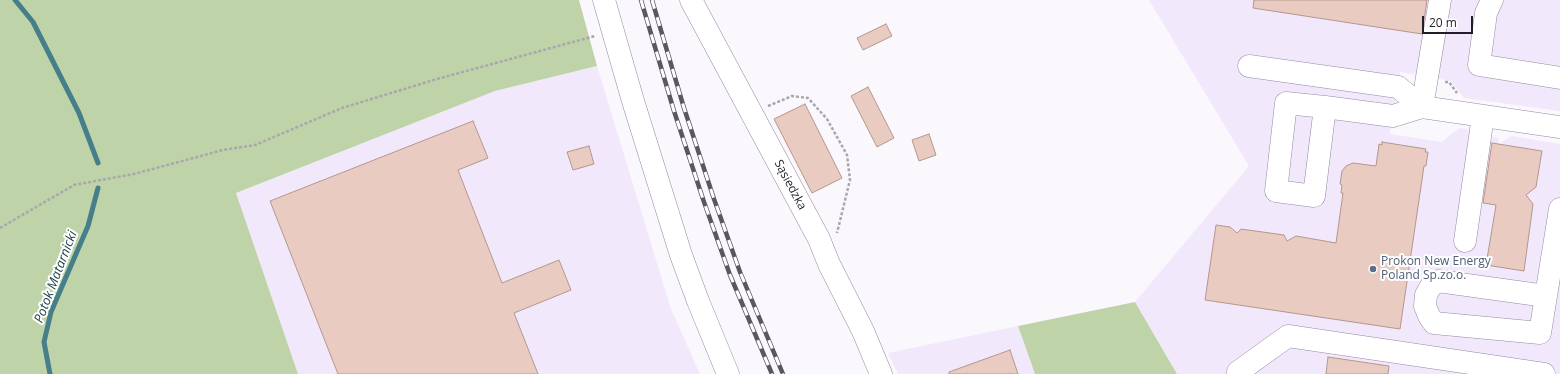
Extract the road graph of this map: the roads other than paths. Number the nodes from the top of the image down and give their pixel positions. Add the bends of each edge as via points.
1 (604, 0) edge
2 (691, 0) edge
3 (1440, 0) edge
4 (1492, 0) edge
5 (1249, 66) dead end
6 (1560, 78) edge
7 (1422, 107) junction
8 (1325, 108) dead end
9 (1483, 116) junction
10 (1560, 127) edge
11 (1560, 209) edge
12 (1465, 241) dead end
13 (1546, 296) junction
14 (1238, 372) dead end
15 (728, 374) edge
16 (881, 374) edge
17 (1544, 374) edge

1 - 15 street via 681,255
2 - 16 street, Sąsiedzka via 819,239
3 - 7 street
4 - 6 street via 1486,13 1479,65
5 - 7 street via 1398,87
7 - 8 street via 1393,116
7 - 9 street
9 - 10 street
9 - 12 street
11 - 13 street
13 - 13 street via 1540,333 1434,323 1425,306 1426,295 1431,286 1438,281
14 - 17 street via 1288,336

